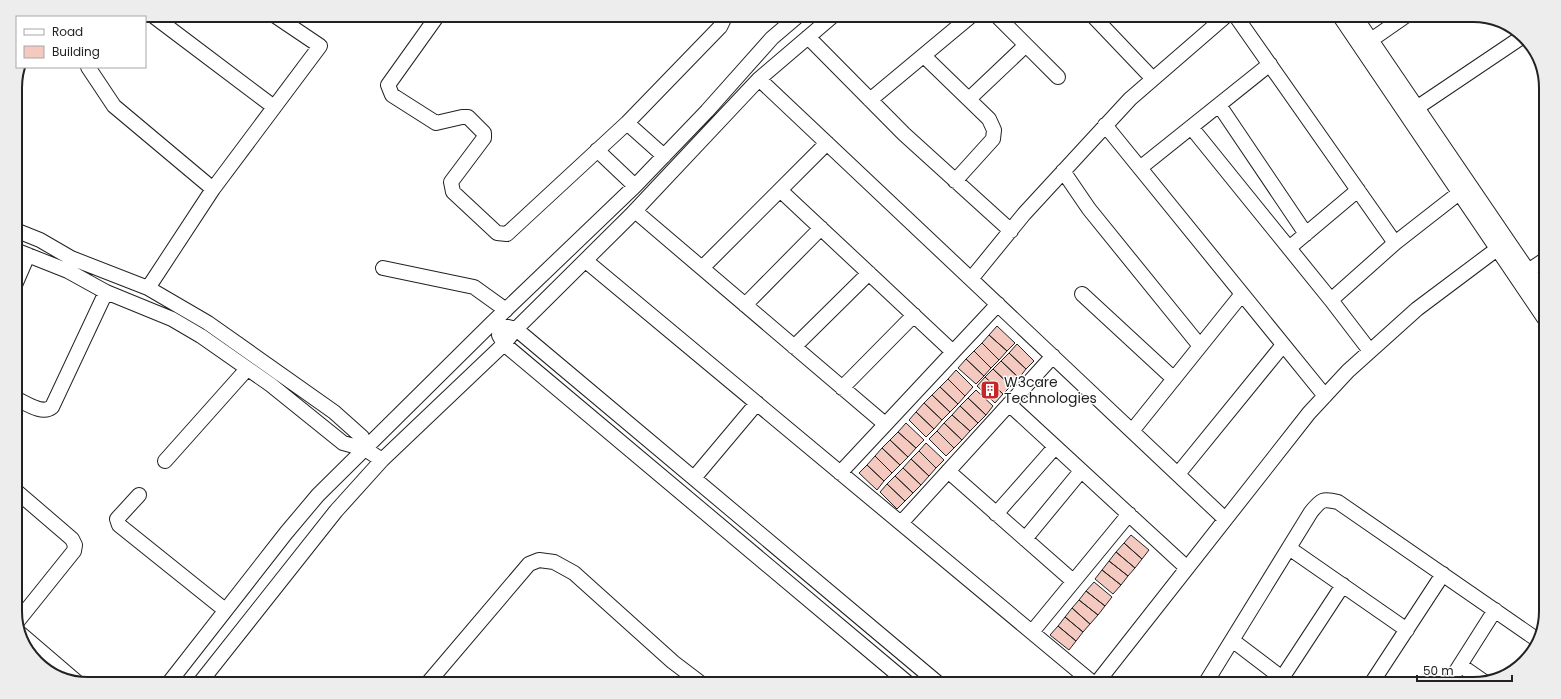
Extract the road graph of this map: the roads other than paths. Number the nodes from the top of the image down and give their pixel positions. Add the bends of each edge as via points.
1 (161, 22) edge
2 (284, 22) edge
3 (433, 22) edge
4 (722, 22) edge
5 (791, 22) edge
6 (826, 22) edge
7 (964, 22) edge
8 (1003, 22) edge
9 (1099, 22) edge
10 (1218, 22) edge
11 (1240, 22) edge
12 (1344, 22) edge
13 (1359, 22) edge
14 (1397, 22) edge
15 (808, 37) junction
16 (1371, 40) junction
17 (1518, 40) edge
18 (1026, 45) junction
19 (924, 56) junction
20 (1270, 64) junction
21 (89, 68) edge
22 (1058, 77) dead end
23 (759, 79) junction
24 (1153, 79) junction
25 (969, 99) junction
26 (870, 100) junction
27 (1219, 105) junction
28 (274, 107) junction
29 (1412, 112) junction
30 (627, 123) junction
31 (1105, 125) junction
32 (1191, 127) junction
33 (827, 143) junction
34 (597, 150) junction
35 (664, 156) junction
36 (1140, 168) junction
37 (1063, 171) junction
38 (955, 181) junction
39 (635, 186) junction
40 (213, 189) junction
41 (780, 190) junction
42 (1358, 190) junction
43 (1459, 193) junction
44 (635, 211) junction
45 (821, 228) junction
46 (1011, 231) junction
47 (22, 233) edge
48 (1306, 234) junction
49 (1395, 243) junction
50 (1289, 248) junction
51 (1497, 250) junction
52 (22, 253) edge
53 (586, 261) junction
54 (1539, 264) edge
55 (383, 268) dead end
56 (702, 268) junction
57 (1528, 271) junction
58 (869, 273) junction
59 (971, 279) junction
60 (148, 288) junction
61 (1539, 288) edge
62 (106, 292) junction
63 (1082, 294) dead end
64 (1242, 294) junction
65 (1331, 300) junction
66 (998, 304) junction
67 (746, 305) junction
68 (506, 310) junction
69 (1539, 311) edge
70 (914, 315) junction
71 (492, 323) junction
72 (516, 329) junction
73 (504, 344) junction
74 (1283, 345) junction
75 (1200, 346) junction
76 (794, 347) junction
77 (1370, 351) junction
78 (953, 352) junction
79 (1053, 356) junction
80 (248, 369) junction
81 (1174, 379) junction
82 (842, 388) junction
83 (1325, 396) junction
84 (22, 401) edge
85 (757, 403) junction
86 (1009, 404) junction
87 (885, 424) junction
88 (1132, 431) junction
89 (1055, 447) junction
90 (365, 449) junction
91 (382, 460) junction
92 (165, 461) dead end
93 (948, 471) junction
94 (1081, 471) junction
95 (840, 473) junction
96 (1178, 474) junction
97 (694, 478) junction
98 (139, 495) dead end
99 (22, 496) edge
100 (996, 514) junction
101 (1129, 514) junction
102 (1225, 519) junction
103 (901, 523) junction
104 (1025, 539) junction
105 (1289, 548) junction
106 (1187, 568) junction
107 (1443, 574) junction
108 (1073, 581) junction
109 (1343, 585) junction
110 (225, 610) junction
111 (1495, 610) junction
112 (22, 616) edge
113 (1407, 630) junction
114 (1032, 632) junction
115 (1534, 636) edge
116 (1232, 640) junction
117 (30, 642) edge
118 (1460, 665) junction
119 (917, 666) junction
120 (67, 674) edge
121 (173, 677) edge
122 (205, 677) edge
123 (436, 677) edge
124 (693, 677) edge
125 (899, 677) edge
126 (910, 677) edge
127 (930, 677) edge
128 (1087, 677) edge
129 (1101, 677) edge
130 (1209, 677) edge
131 (1281, 677) edge
132 (1288, 677) edge
133 (1376, 677) edge
134 (1452, 677) edge
135 (1477, 677) edge

1 - 28 street
2 - 28 street via 320,46
3 - 34 street via 388,85 389,90 392,95 436,123 468,117 484,133 484,138 451,182 451,188 497,233 507,234
4 - 30 street
5 - 35 street via 772,38
6 - 15 street
7 - 19 street
8 - 18 street
9 - 24 street
10 - 24 street
11 - 20 street
12 - 29 street
13 - 16 street
14 - 16 street
15 - 23 street
15 - 26 street
16 - 29 street
17 - 29 street
18 - 22 street
18 - 25 street
19 - 25 street
19 - 26 street
20 - 27 street
20 - 42 street
21 - 40 street via 114,106
23 - 33 street
23 - 44 street
24 - 31 street
25 - 38 street via 989,119 994,130 993,139
26 - 38 street
27 - 32 street
27 - 48 street
28 - 40 street
29 - 43 street
29 - 57 street
30 - 34 street
30 - 35 street
31 - 36 street
31 - 37 street
32 - 36 street
32 - 50 street
33 - 41 street
33 - 59 street
34 - 39 street
35 - 39 street
36 - 64 street
37 - 46 street
37 - 75 street via 1089,208
38 - 46 street
39 - 68 street
40 - 60 street
41 - 45 street
41 - 56 street
42 - 48 street
42 - 49 street
43 - 49 street
43 - 51 street
44 - 53 street
44 - 56 street
45 - 58 street
45 - 67 street
46 - 59 street
47 - 60 street via 71,258
48 - 50 street
49 - 65 street
50 - 65 street
51 - 69 street
51 - 77 street via 1417,309
52 - 62 street via 68,271
53 - 72 street
53 - 85 street
54 - 57 street
55 - 68 street via 474,287
56 - 67 street
57 - 61 street
58 - 70 street
58 - 76 street
59 - 66 street
60 - 90 street via 239,344 334,412 362,436
62 - 80 street via 172,319
62 - 84 street via 52,408 42,411
63 - 81 street
64 - 74 street
64 - 75 street
65 - 77 street
66 - 78 street
66 - 79 street
67 - 76 street
68 - 71 street
70 - 78 street
70 - 82 street
71 - 72 street
71 - 73 street
71 - 90 street
72 - 73 street
72 - 97 street
73 - 91 street
73 - 125 street
74 - 83 street
74 - 96 street
75 - 81 street
76 - 82 street
77 - 83 street
78 - 87 street
79 - 86 street
79 - 88 street
80 - 90 street via 343,443
80 - 92 street
81 - 88 street
82 - 87 street
83 - 102 street
85 - 95 street
85 - 97 street
86 - 89 street
86 - 93 street
87 - 95 street
88 - 96 street
89 - 94 street
89 - 100 street
90 - 91 street
90 - 110 street via 318,495
91 - 122 street via 336,511
93 - 100 street
93 - 103 street
94 - 101 street
94 - 104 street
95 - 103 street
96 - 102 street
97 - 119 street
98 - 110 street via 117,519 119,525
99 - 112 street via 72,539 75,545 74,550
100 - 104 street
101 - 106 street
101 - 108 street
102 - 106 street
103 - 114 street
104 - 108 street
105 - 107 street via 1311,512 1319,502 1326,499 1338,502
105 - 109 street
105 - 116 street
106 - 129 street
107 - 111 street
107 - 113 street
108 - 114 street
109 - 113 street
109 - 132 street
110 - 121 street
111 - 115 street
111 - 118 street
113 - 133 street
114 - 128 street
116 - 130 street
116 - 131 street
117 - 120 street
118 - 134 street
118 - 135 street
119 - 126 street
119 - 127 street
123 - 124 street via 529,564 539,560 554,562 574,574

